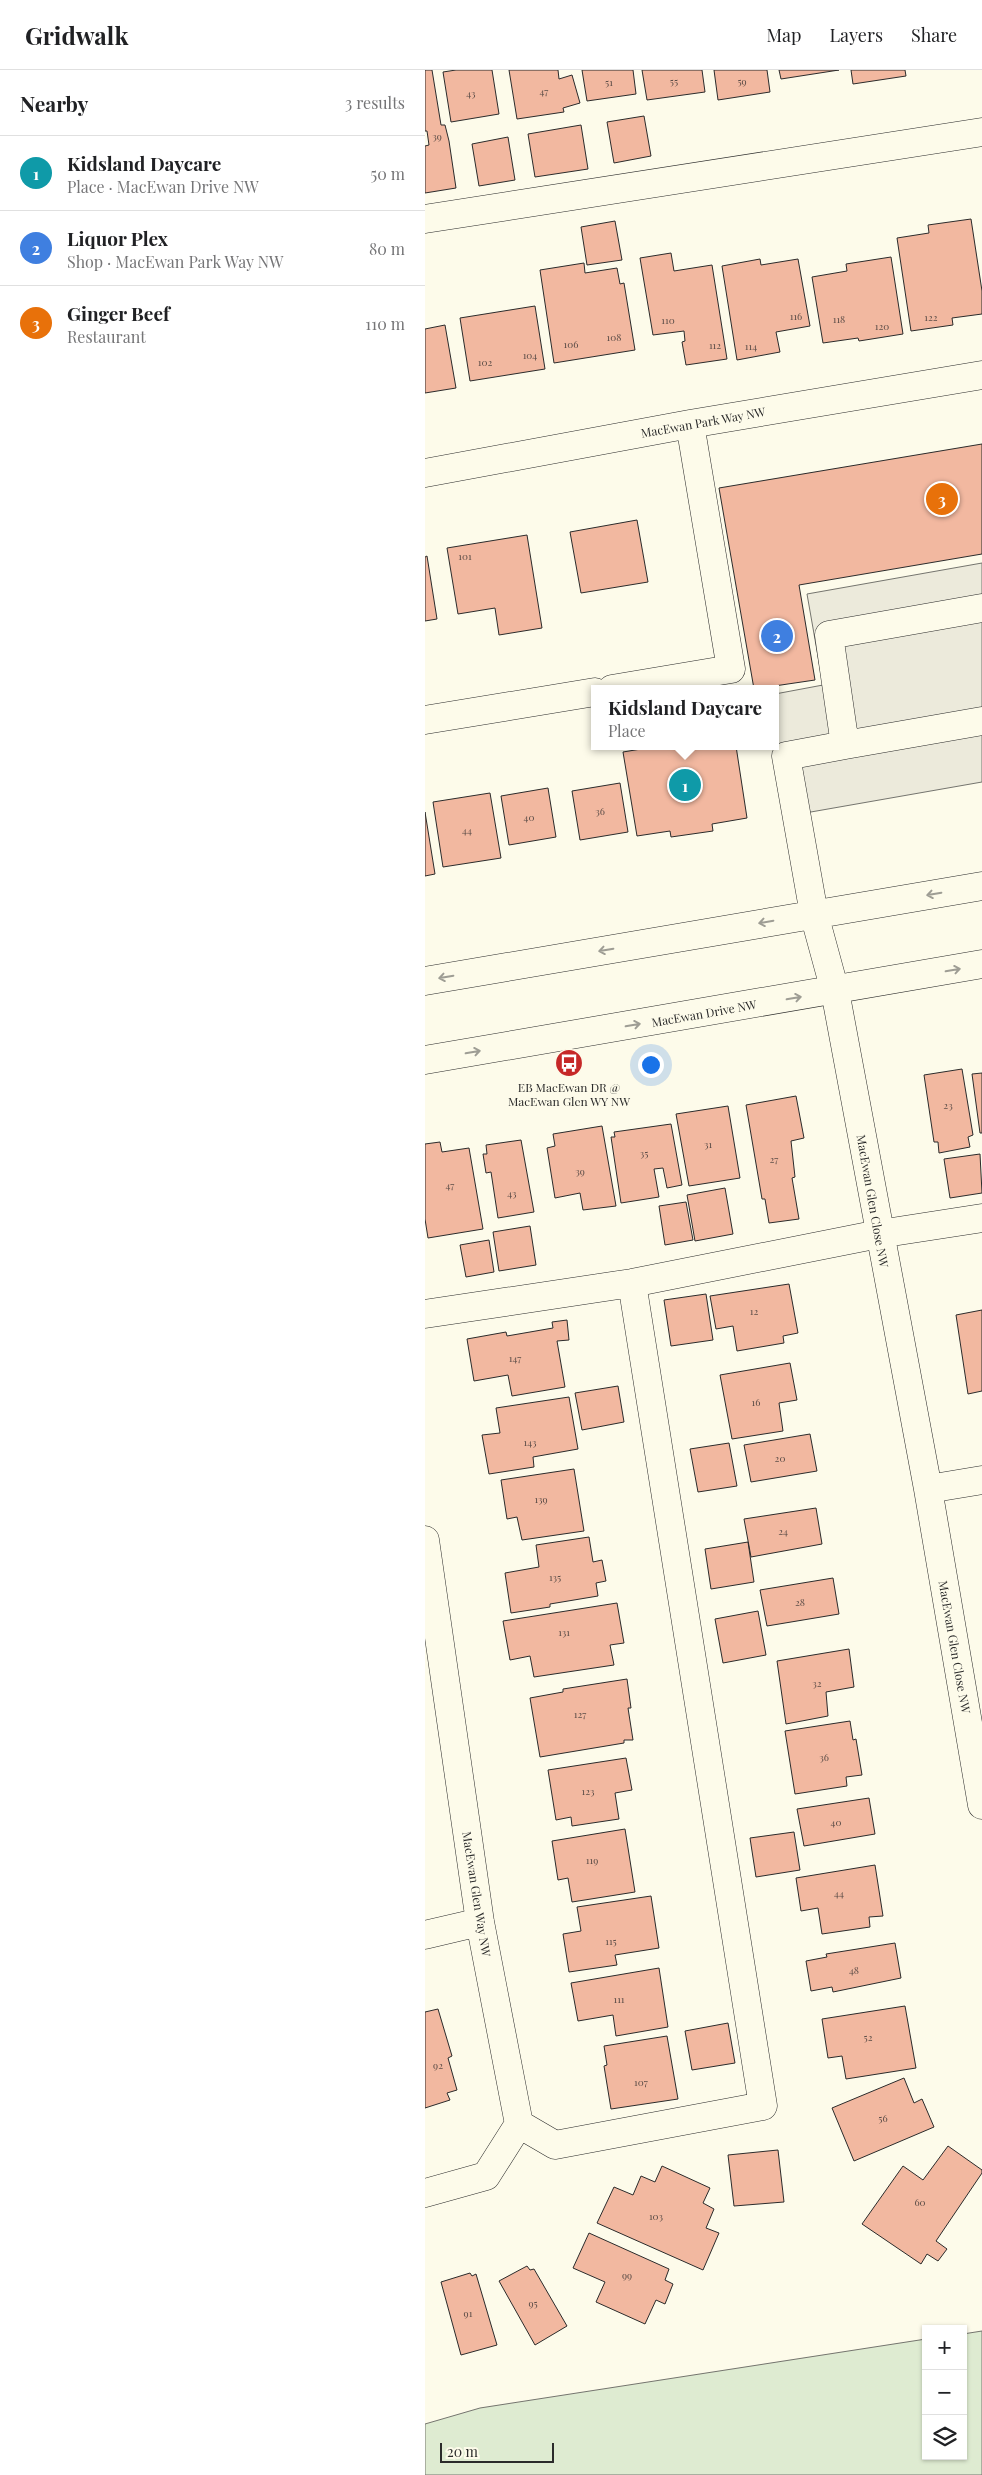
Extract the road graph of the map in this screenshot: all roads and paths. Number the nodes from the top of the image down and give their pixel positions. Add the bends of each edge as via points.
1 (982, 132) edge
2 (425, 219) edge
3 (982, 375) edge
4 (689, 424) junction
5 (425, 473) edge
6 (982, 608) edge
7 (636, 685) edge
8 (591, 693) edge
9 (425, 720) edge
10 (982, 721) edge
11 (845, 745) junction
12 (982, 886) edge
13 (814, 914) junction
14 (982, 964) edge
15 (425, 981) edge
16 (835, 991) junction
17 (425, 1060) edge
18 (982, 1218) edge
19 (879, 1234) junction
20 (633, 1284) junction
21 (425, 1314) edge
22 (982, 1480) edge
23 (928, 1489) junction
24 (425, 1540) edge
25 (982, 1806) edge
26 (481, 1922) junction
27 (425, 1935) edge
28 (519, 2124) junction
29 (425, 2193) edge

1 - 2 street
3 - 4 street, MacEwan Park Way NW
4 - 5 street, MacEwan Park Way NW
4 - 7 street via 731,669
6 - 11 street via 829,635
8 - 9 street
10 - 11 street
11 - 13 street, MacEwan Glen Close NW via 786,756
12 -> 13 street
13 -> 15 street
13 - 16 street, MacEwan Glen Close NW
16 -> 14 street, MacEwan Drive NW
17 -> 16 street, MacEwan Drive NW
16 - 19 street, MacEwan Glen Close NW
18 - 19 street
19 - 20 street
19 - 23 street, MacEwan Glen Close NW
20 - 21 street
20 - 28 street via 763,2106 555,2146
22 - 23 street
23 - 25 street, MacEwan Glen Close NW
24 - 26 street, MacEwan Glen Way NW
26 - 27 street
26 - 28 street, MacEwan Glen Way NW
28 - 29 street via 486,2176

